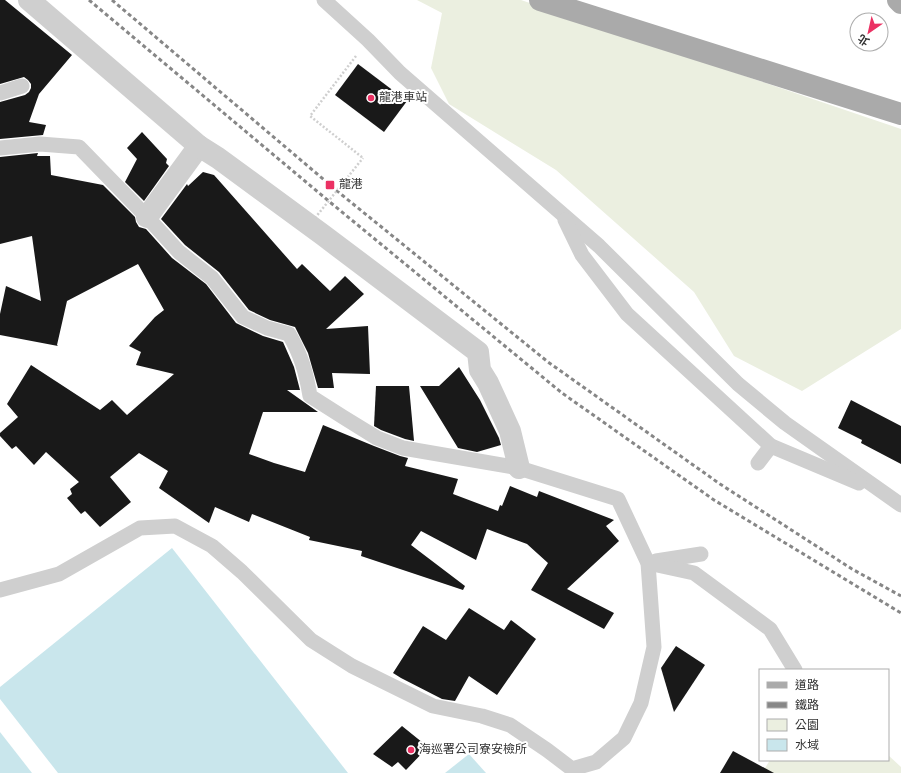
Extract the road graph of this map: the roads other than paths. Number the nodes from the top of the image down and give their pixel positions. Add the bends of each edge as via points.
1 (29, 0) edge
2 (324, 0) edge
3 (540, 0) edge
4 (898, 0) edge
5 (901, 3) edge
6 (22, 86) dead end
7 (0, 93) edge
8 (901, 114) edge
9 (198, 146) junction
10 (0, 148) edge
11 (562, 214) junction
12 (147, 217) junction
13 (772, 446) junction
14 (758, 463) dead end
15 (519, 468) junction
16 (901, 505) edge
17 (701, 554) dead end
18 (648, 563) junction
19 (0, 590) edge
20 (795, 669) edge
21 (571, 771) edge

1 - 9 street
2 - 11 lane via 400,73
3 - 8 main road
4 - 5 main road
6 - 7 lane
9 - 12 street
9 - 15 street via 323,235 478,352 480,370 510,431
10 - 12 lane via 40,144 79,147
11 - 13 lane via 582,255 627,314
11 - 16 lane via 599,246 738,384 785,423
12 - 15 lane via 179,252 212,278 243,317 288,334 298,349 310,396 377,438 403,448
13 - 14 lane
13 - 16 lane via 852,480
15 - 18 lane via 618,499
17 - 18 lane
18 - 20 lane via 694,573 770,629
18 - 21 lane via 654,647 641,703 624,738 596,762
19 - 21 lane via 60,574 140,528 175,526 212,546 311,640 352,666 433,706 482,716 510,725 547,750

